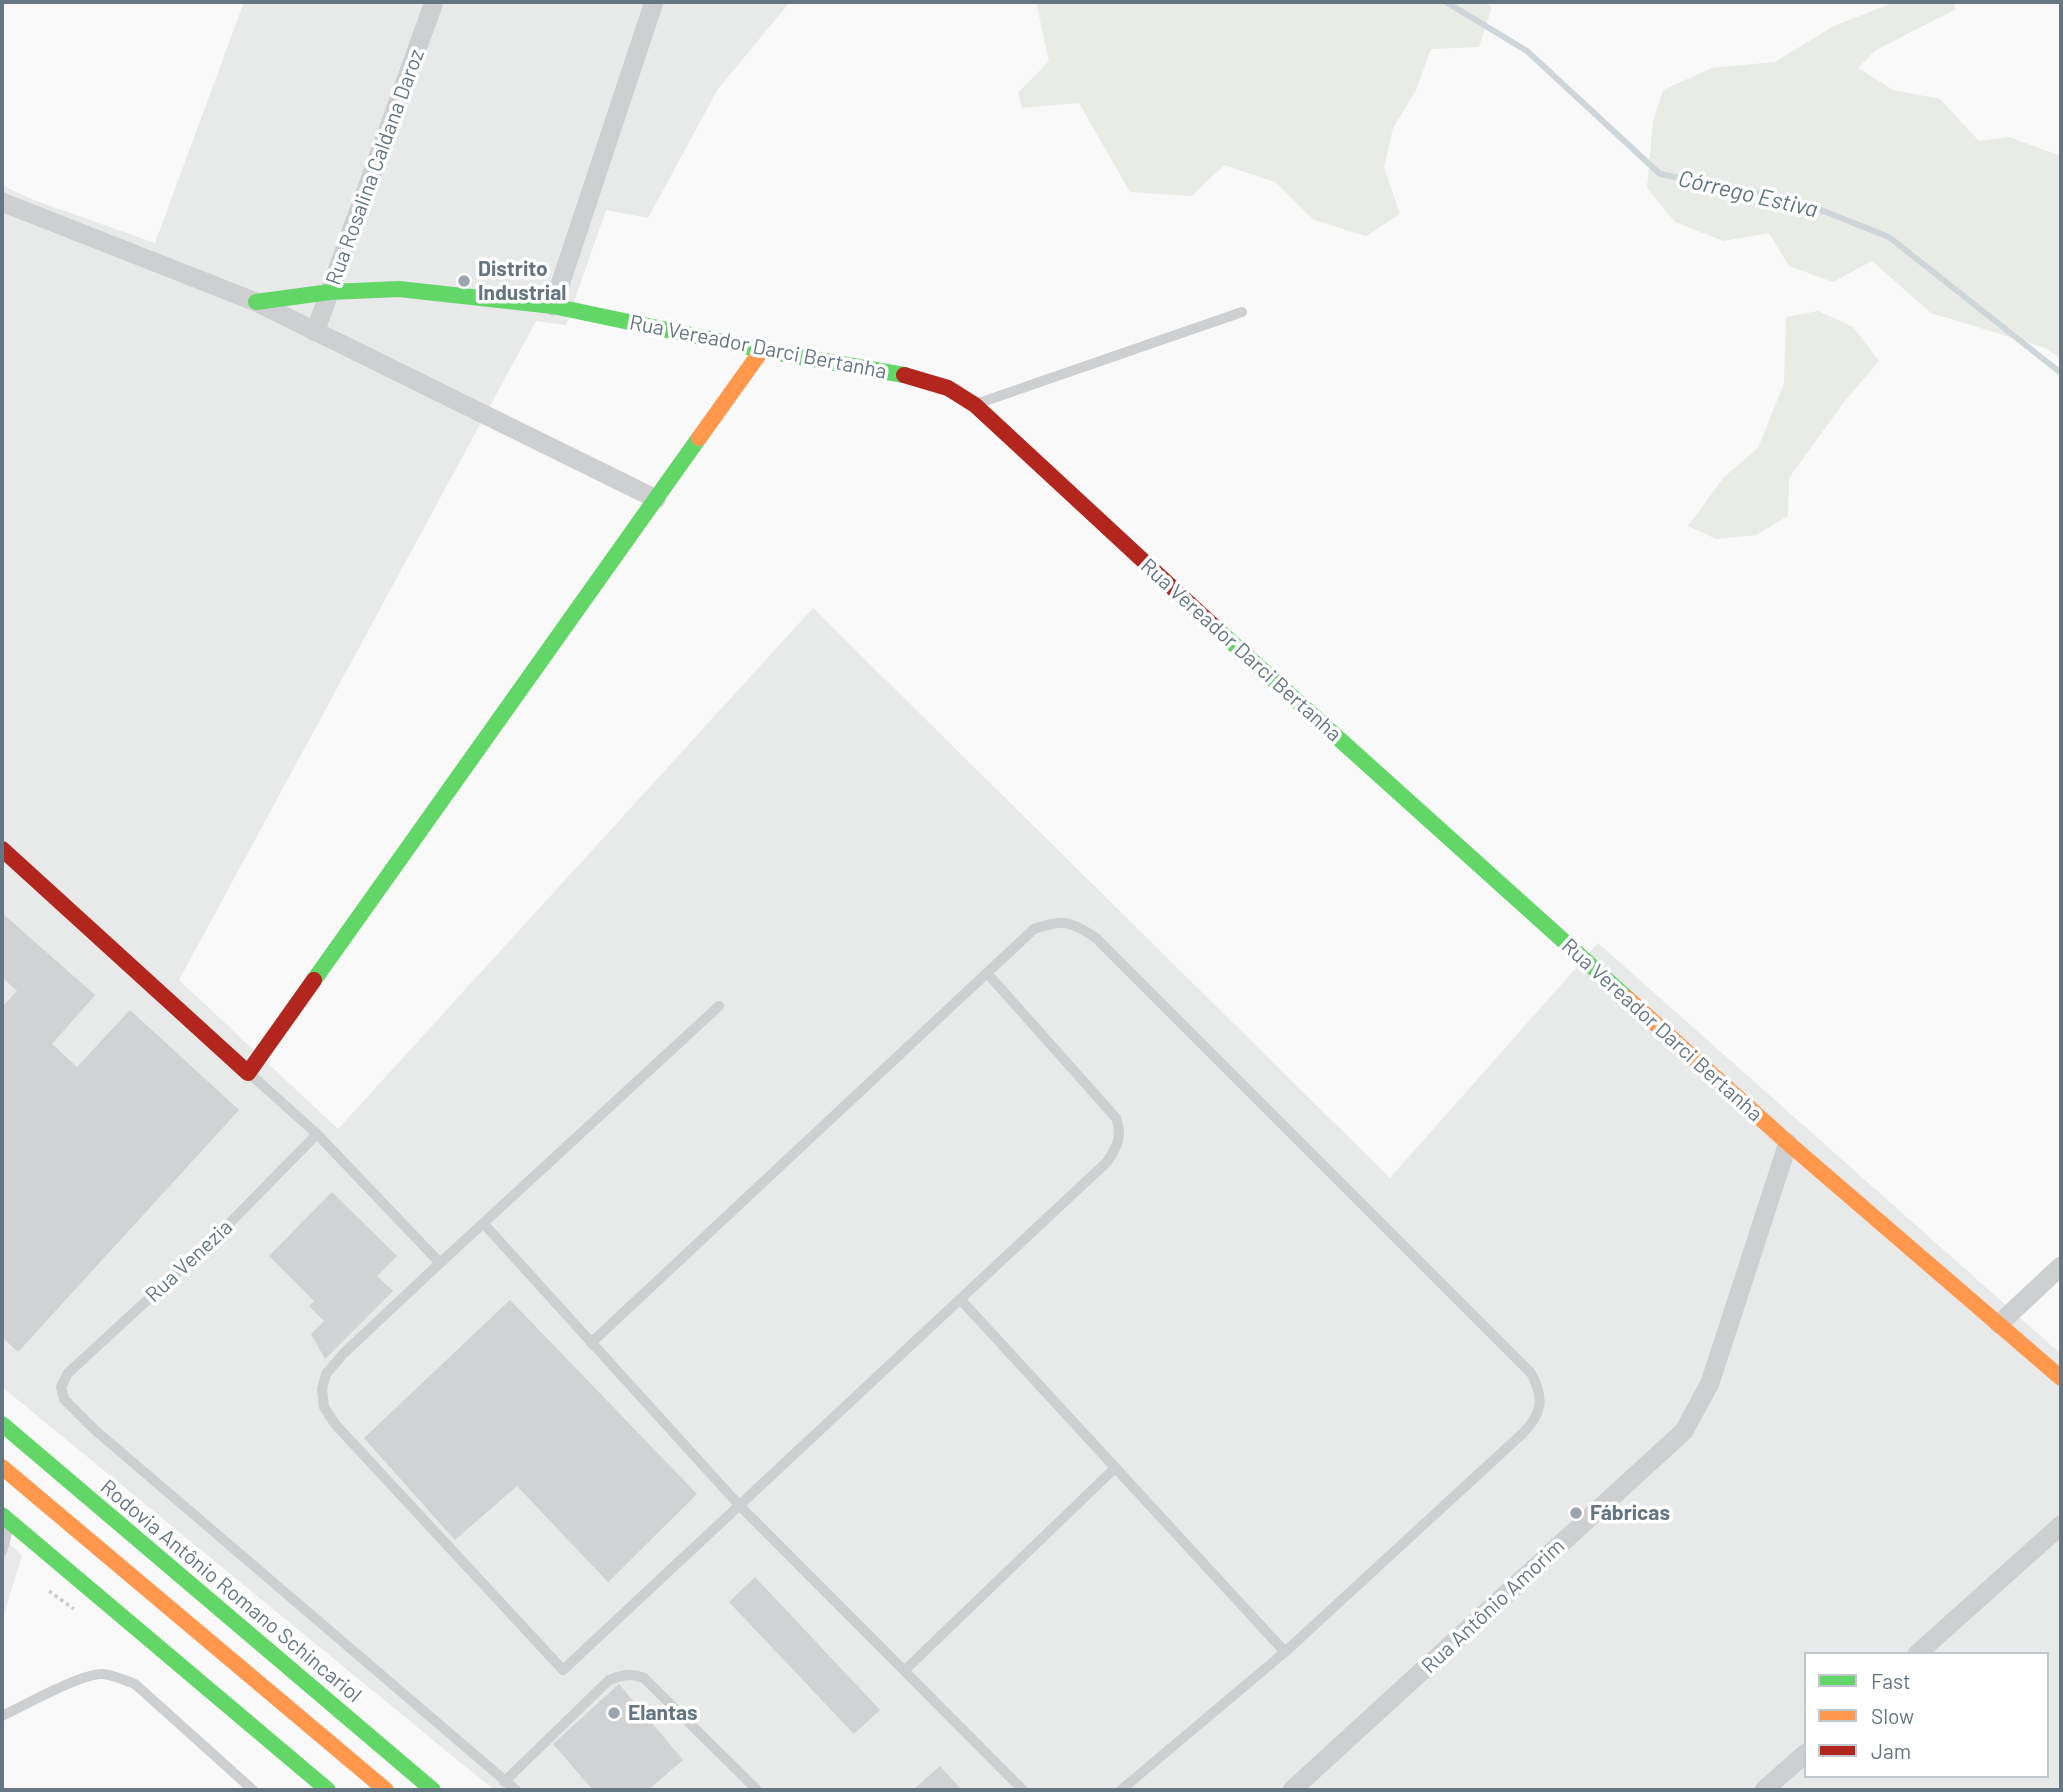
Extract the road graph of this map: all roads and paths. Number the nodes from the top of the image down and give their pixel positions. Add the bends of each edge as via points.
1 (434, 2) edge
2 (654, 2) edge
3 (2, 202) edge
4 (330, 292) junction
5 (256, 302) junction
6 (553, 306) junction
7 (1242, 313) dead end
8 (315, 332) junction
9 (762, 350) junction
10 (975, 405) junction
11 (656, 499) junction
12 (2, 849) edge
13 (987, 973) junction
14 (719, 1006) dead end
15 (248, 1073) junction
16 (317, 1134) junction
17 (1788, 1143) junction
18 (484, 1224) junction
19 (440, 1263) junction
20 (2061, 1266) edge
21 (960, 1299) junction
22 (1999, 1324) junction
23 (591, 1343) junction
24 (2061, 1378) edge
25 (2, 1424) edge
26 (2, 1467) edge
27 (1115, 1468) junction
28 (739, 1505) junction
29 (6, 1519) edge
30 (2061, 1525) edge
31 (2, 1552) edge
32 (1285, 1652) junction
33 (1919, 1652) edge
34 (905, 1670) junction
35 (2, 1716) edge
36 (1804, 1755) edge
37 (504, 1782) junction
38 (253, 1790) edge
39 (328, 1790) edge
40 (386, 1790) edge
41 (433, 1790) edge
42 (516, 1790) edge
43 (757, 1790) edge
44 (1023, 1790) edge
45 (1121, 1790) edge
46 (1293, 1790) edge
47 (1765, 1790) edge

1 - 4 street, Rua Rosalina Caldana Daroz
2 - 6 street
3 - 5 street, Rua Vereador Darci Bertanha
4 - 5 main road, Rua Vereador Darci Bertanha
4 - 6 main road, Rua Vereador Darci Bertanha via 399,289
4 - 8 street, Rua Rosalina Caldana Daroz
5 - 8 street, Rua Vereador Darci Bertanha
6 - 9 main road, Rua Vereador Darci Bertanha
7 - 10 lane
8 - 11 street, Rua Vereador Darci Bertanha
9 - 10 main road, Rua Vereador Darci Bertanha via 919,378 948,388
9 - 11 main road
10 - 17 main road, Rua Vereador Darci Bertanha
11 - 15 main road
12 - 15 main road
13 - 21 lane via 1120,1128 1117,1147 1107,1162
13 - 23 lane
13 - 32 lane via 1034,929 1056,922 1079,927 1096,938 1531,1373 1538,1387 1541,1405 1533,1423
14 - 18 lane
15 - 16 lane
16 - 19 lane
16 - 37 lane, Rua Venezia via 218,1235 68,1373 61,1387 64,1399
17 - 22 main road, Rua Vereador Darci Bertanha
17 - 46 street, Rua Antônio Amorim via 1710,1383 1684,1431
18 - 19 lane
18 - 23 lane
19 - 28 lane via 326,1374 324,1407 563,1670
20 - 22 street
21 - 27 lane
21 - 28 lane
22 - 24 main road, Rua Vereador Darci Bertanha
23 - 28 lane
25 - 41 main road, Rodovia Antônio Romano Schincariol
26 - 40 main road
27 - 32 lane
27 - 34 lane
28 - 34 lane
29 - 31 lane
29 - 39 main road
30 - 33 street
32 - 45 lane
34 - 44 lane
35 - 38 lane via 84,1678 100,1673 117,1677 135,1684
36 - 47 street
37 - 42 lane
37 - 43 lane via 609,1680 634,1674 645,1678

